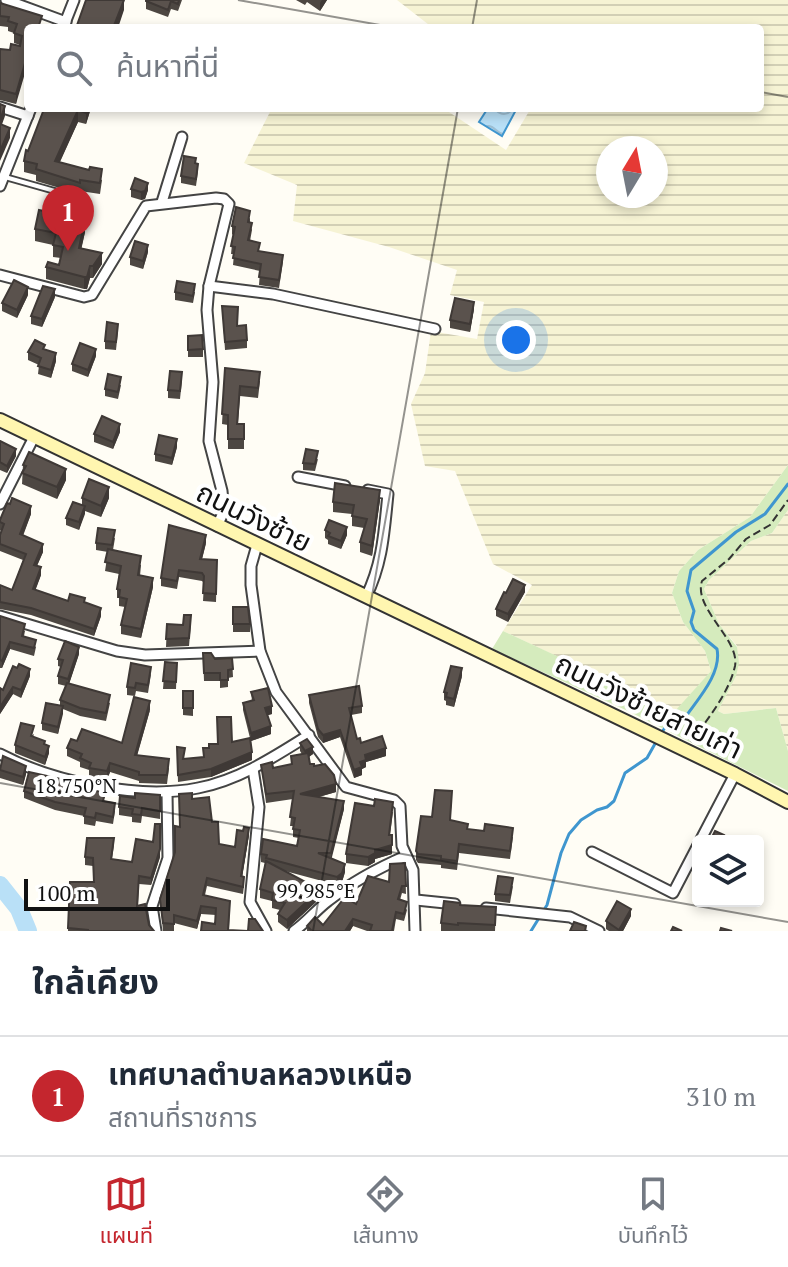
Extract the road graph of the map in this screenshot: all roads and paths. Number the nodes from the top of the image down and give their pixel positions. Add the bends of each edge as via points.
1 (6, 0) edge
2 (74, 0) edge
3 (62, 24) edge
4 (64, 24) edge
5 (0, 107) edge
6 (24, 111) edge
7 (30, 112) edge
8 (182, 137) dead end
9 (2, 181) edge
10 (76, 197) dead end
11 (162, 202) junction
12 (0, 275) edge
13 (209, 286) junction
14 (435, 329) dead end
15 (0, 420) edge
16 (34, 437) junction
17 (298, 477) dead end
18 (788, 500) edge
19 (0, 504) edge
20 (217, 526) junction
21 (257, 545) junction
22 (366, 597) junction
23 (0, 616) edge
24 (260, 651) junction
25 (489, 656) joint
26 (309, 735) junction
27 (686, 750) junction
28 (0, 754) edge
29 (253, 769) junction
30 (735, 774) junction
31 (167, 792) junction
32 (788, 802) edge
33 (703, 835) edge
34 (592, 852) dead end
35 (406, 856) junction
36 (692, 856) edge
37 (416, 900) junction
38 (463, 905) edge
39 (479, 907) edge
40 (156, 931) edge
41 (266, 931) edge
42 (294, 931) edge
43 (415, 931) edge
44 (599, 931) edge

1 - 3 street
2 - 4 street
5 - 6 street
7 - 9 street
8 - 11 street
9 - 10 lane
11 - 12 street via 146,206 92,295
11 - 13 street via 216,198 229,204
13 - 14 street via 273,294
13 - 20 street via 209,441 224,511
15 - 16 main road, ถนนวังซ้าย
16 - 19 street
16 - 20 main road, ถนนวังซ้าย
17 - 22 street via 388,494 382,557
18 - 27 path via 770,525 746,539 702,581 701,592 731,645 735,666
20 - 21 main road, ถนนวังซ้าย
21 - 22 main road, ถนนวังซ้าย
21 - 24 street via 251,566
22 - 25 main road, ถนนวังซ้าย
23 - 24 street via 145,655
24 - 26 street via 283,704
25 - 27 main road, ถนนวังซ้ายสายเก่า
26 - 29 street
26 - 35 street via 346,787 400,806
27 - 30 main road, ถนนวังซ้ายสายเก่า
28 - 31 street via 77,781
29 - 31 street via 199,788
29 - 41 street via 259,807 250,902
30 - 32 main road, ถนนวังซ้ายสายเก่า
30 - 33 street
31 - 40 street via 168,858 152,906
34 - 36 street via 673,893
35 - 37 street
35 - 42 street via 325,902
37 - 38 street
37 - 43 street
39 - 44 street via 570,917

